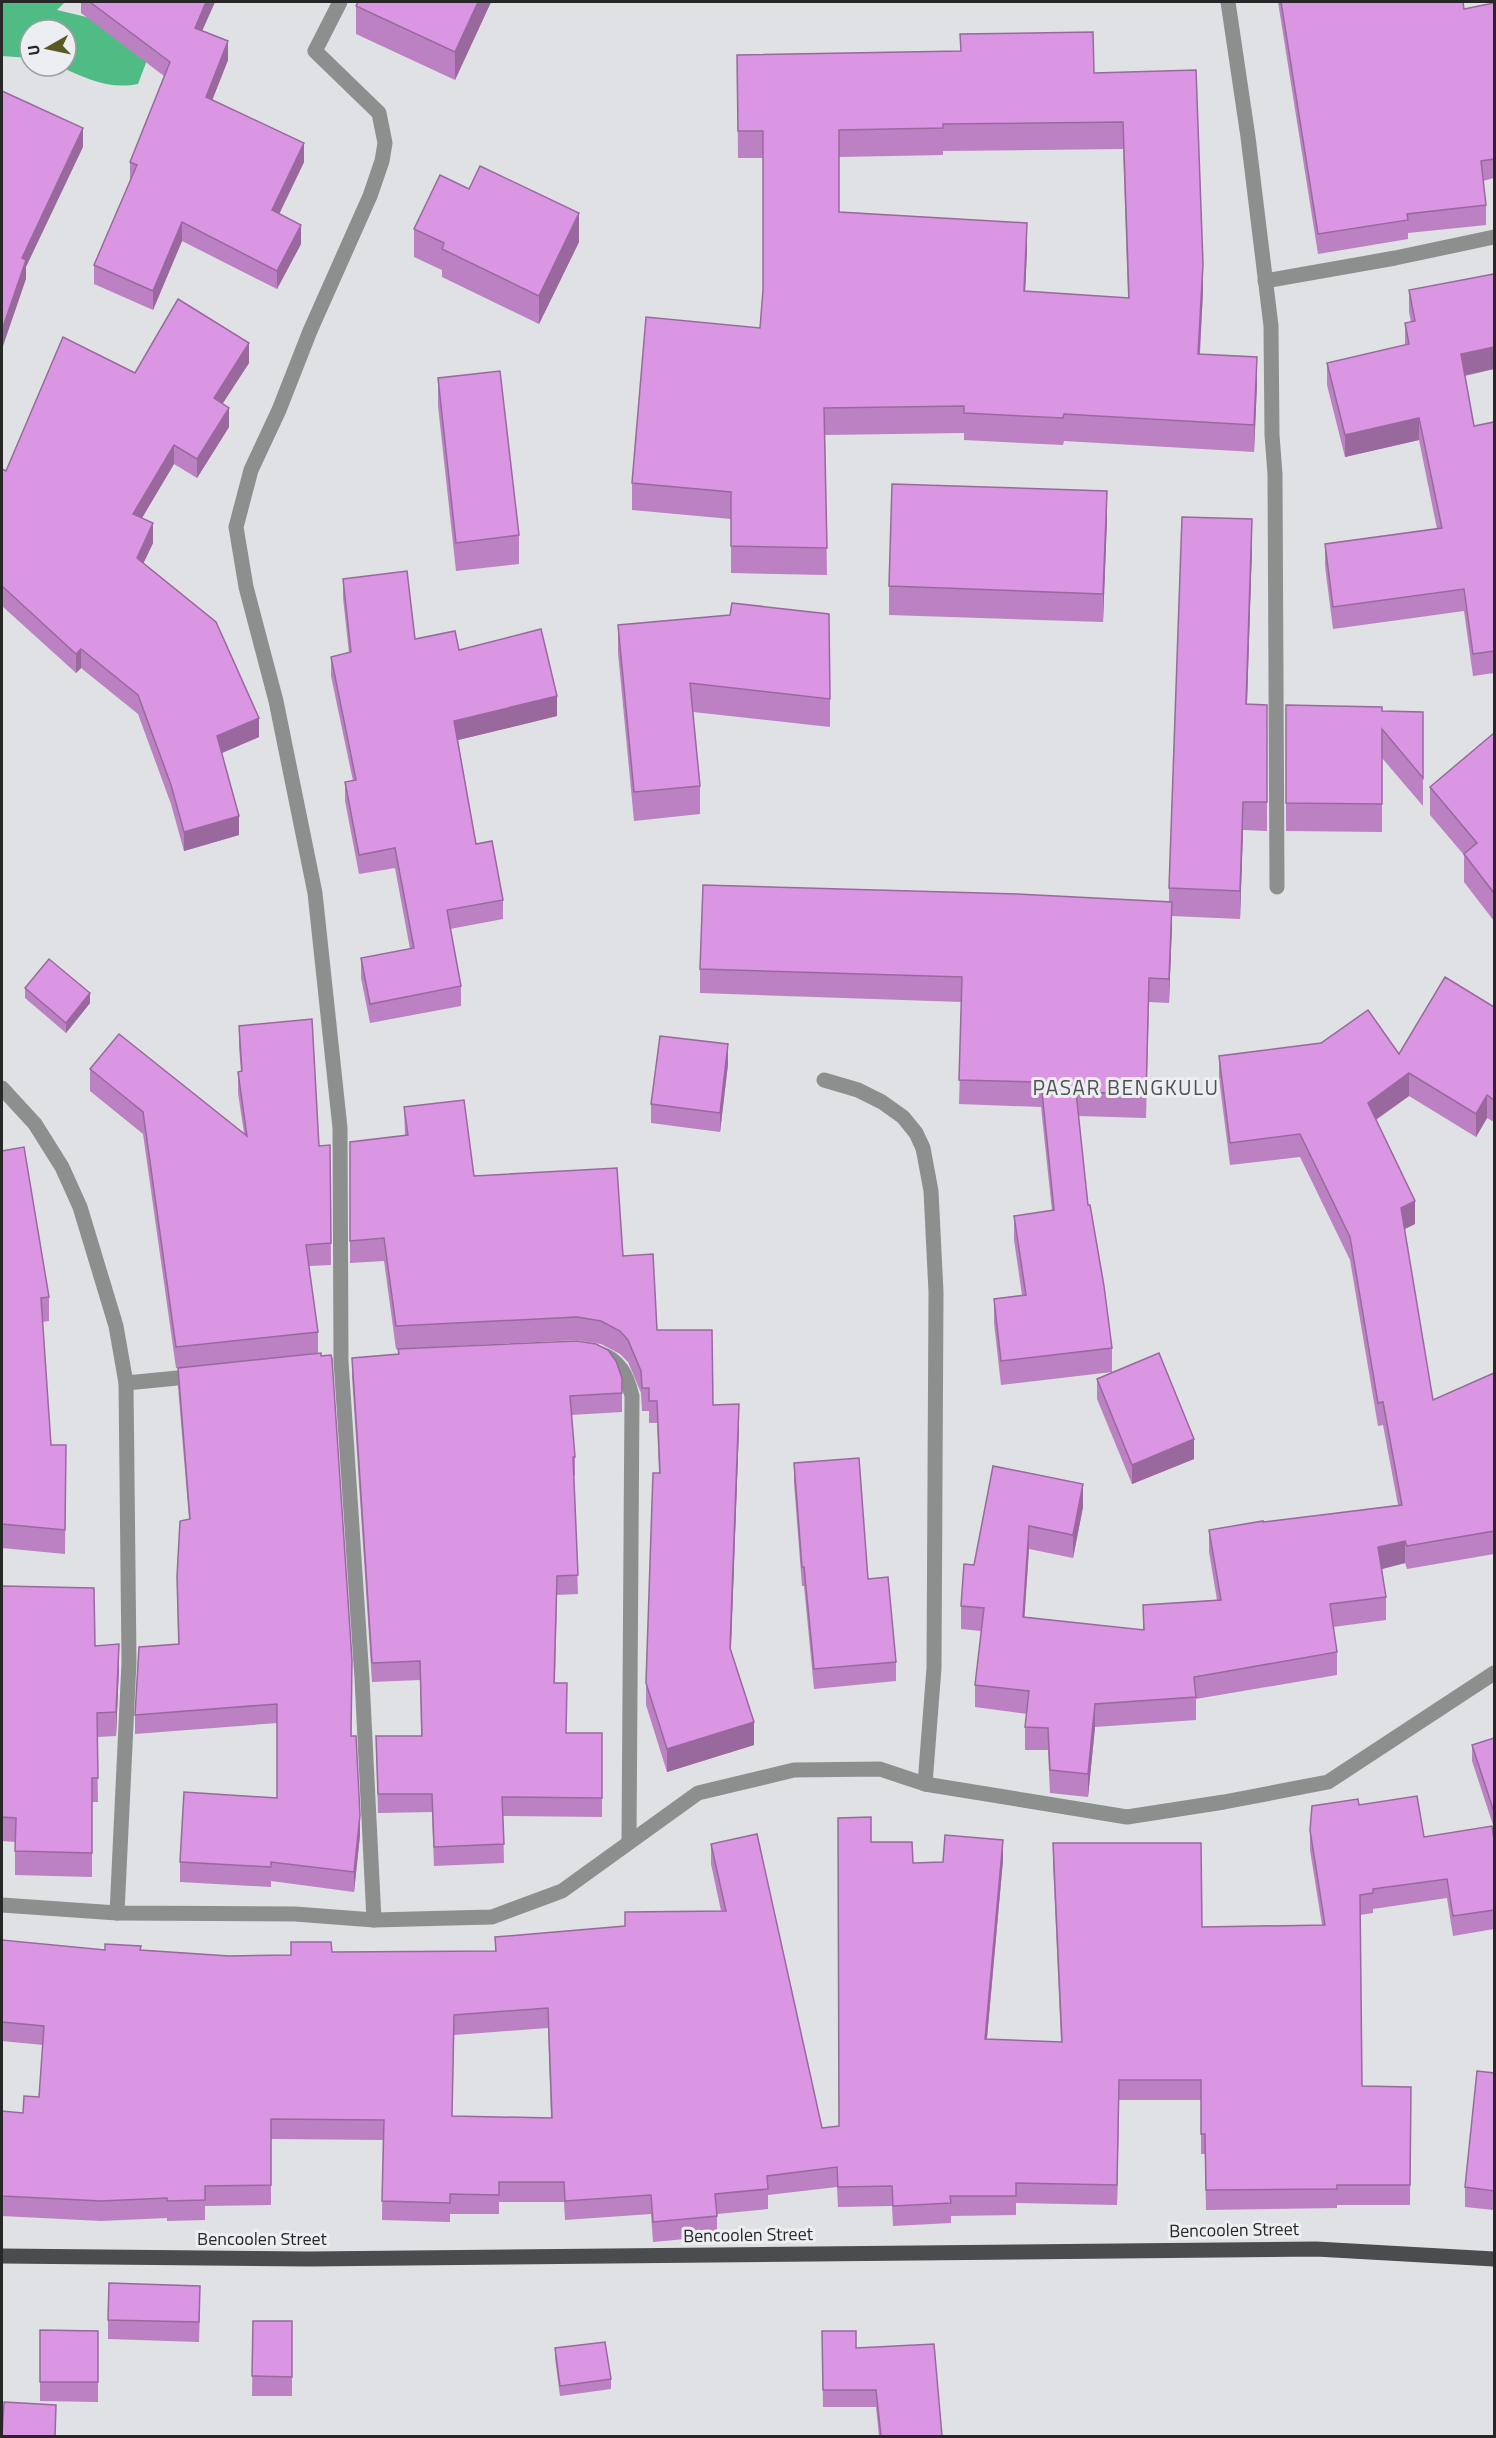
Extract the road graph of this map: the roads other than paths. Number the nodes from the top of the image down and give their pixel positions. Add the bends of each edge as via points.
1 (340, 2) edge
2 (1228, 2) edge
3 (1494, 237) edge
4 (1265, 281) junction
5 (1278, 887) dead end
6 (824, 1080) dead end
7 (2, 1088) edge
8 (584, 1350) edge
9 (210, 1375) edge
10 (126, 1383) junction
11 (1494, 1673) edge
12 (925, 1784) junction
13 (629, 1841) junction
14 (2, 1905) edge
15 (117, 1913) junction
16 (374, 1920) junction
17 (2, 2256) edge
18 (1494, 2259) edge

1 - 16 street via 315,51 379,113 385,143 382,161 251,470 236,527 315,893 340,1128 341,1361
2 - 4 street
3 - 4 street
4 - 5 street via 1271,326 1275,474
6 - 12 street via 858,1090 903,1117 923,1148 931,1191 936,1292 934,1668
7 - 10 street via 35,1124 62,1167 80,1207 116,1326
8 - 13 street via 605,1355 618,1364 632,1396
9 - 10 street
10 - 15 street via 129,1662
11 - 12 street via 1328,1782 1127,1818
12 - 13 street via 880,1769 794,1770 698,1793
13 - 16 street via 561,1891 492,1917
14 - 15 street
15 - 16 street via 295,1914
17 - 18 main road, Bencoolen Street via 309,2259 1316,2249

